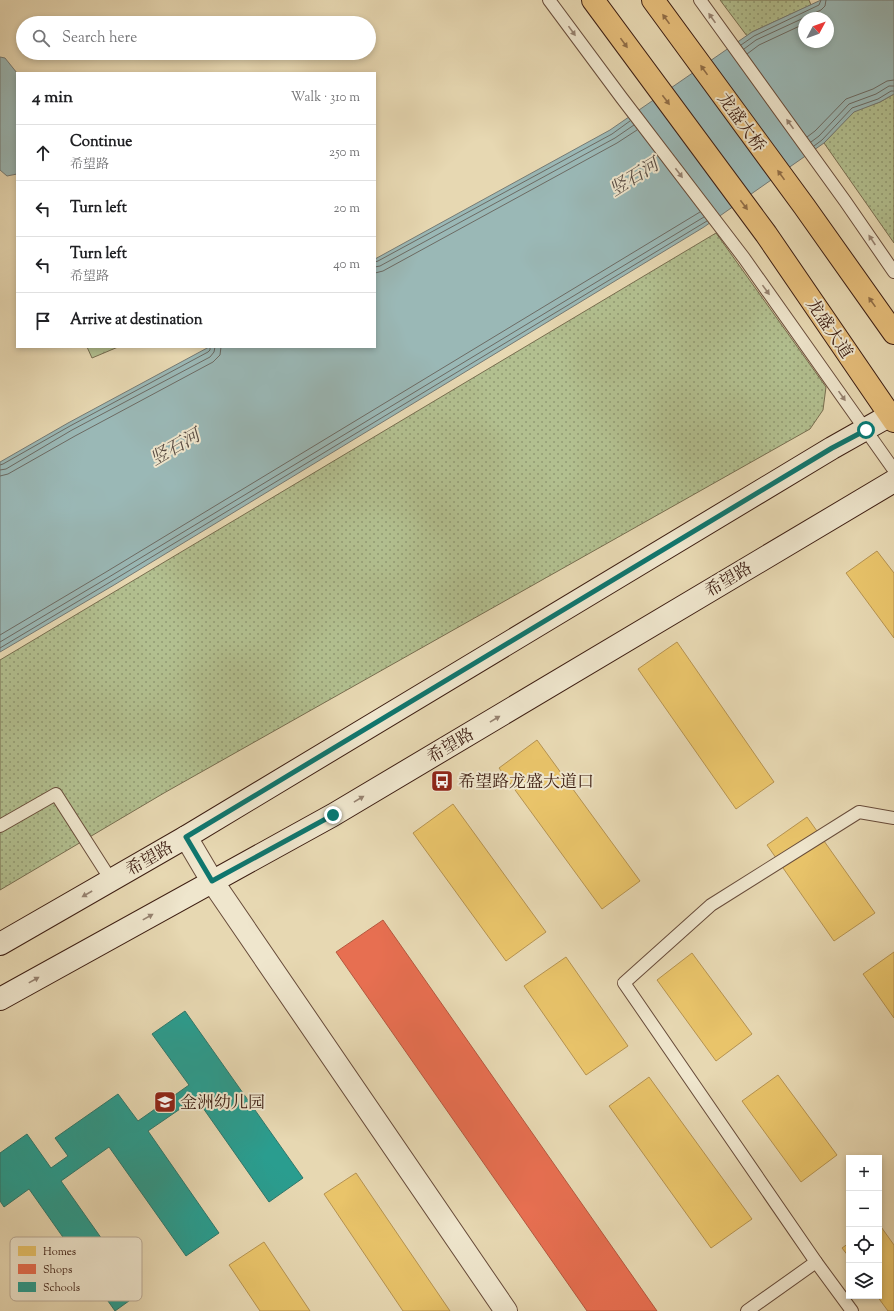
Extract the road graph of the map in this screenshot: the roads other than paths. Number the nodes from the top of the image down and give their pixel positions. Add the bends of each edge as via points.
1 (549, 0) edge
2 (593, 0) edge
3 (653, 0) edge
4 (700, 0) edge
5 (894, 272) edge
6 (894, 333) edge
7 (893, 417) edge
8 (866, 430) junction
9 (894, 470) edge
10 (894, 481) edge
11 (894, 818) edge
12 (0, 826) edge
13 (186, 837) junction
14 (111, 880) junction
15 (212, 881) junction
16 (0, 944) edge
17 (0, 999) edge
18 (816, 1262) junction
19 (506, 1311) edge
20 (748, 1311) edge
21 (852, 1311) edge

1 -> 8 lane via 744,258
2 -> 7 main road, 龙盛大道 via 766,234
6 -> 3 main road, 龙盛大桥
5 -> 4 lane
7 - 8 main road, 希望路
8 - 9 lane
8 - 13 main road, 希望路 via 832,448
15 -> 10 main road, 希望路 via 333,815
11 - 18 lane via 859,812 711,905 624,983
12 - 14 lane via 56,794
13 - 14 main road, 希望路
13 - 15 main road
14 -> 16 main road, 希望路
17 -> 15 main road, 希望路
15 - 19 main road
18 - 20 lane
18 - 21 lane

